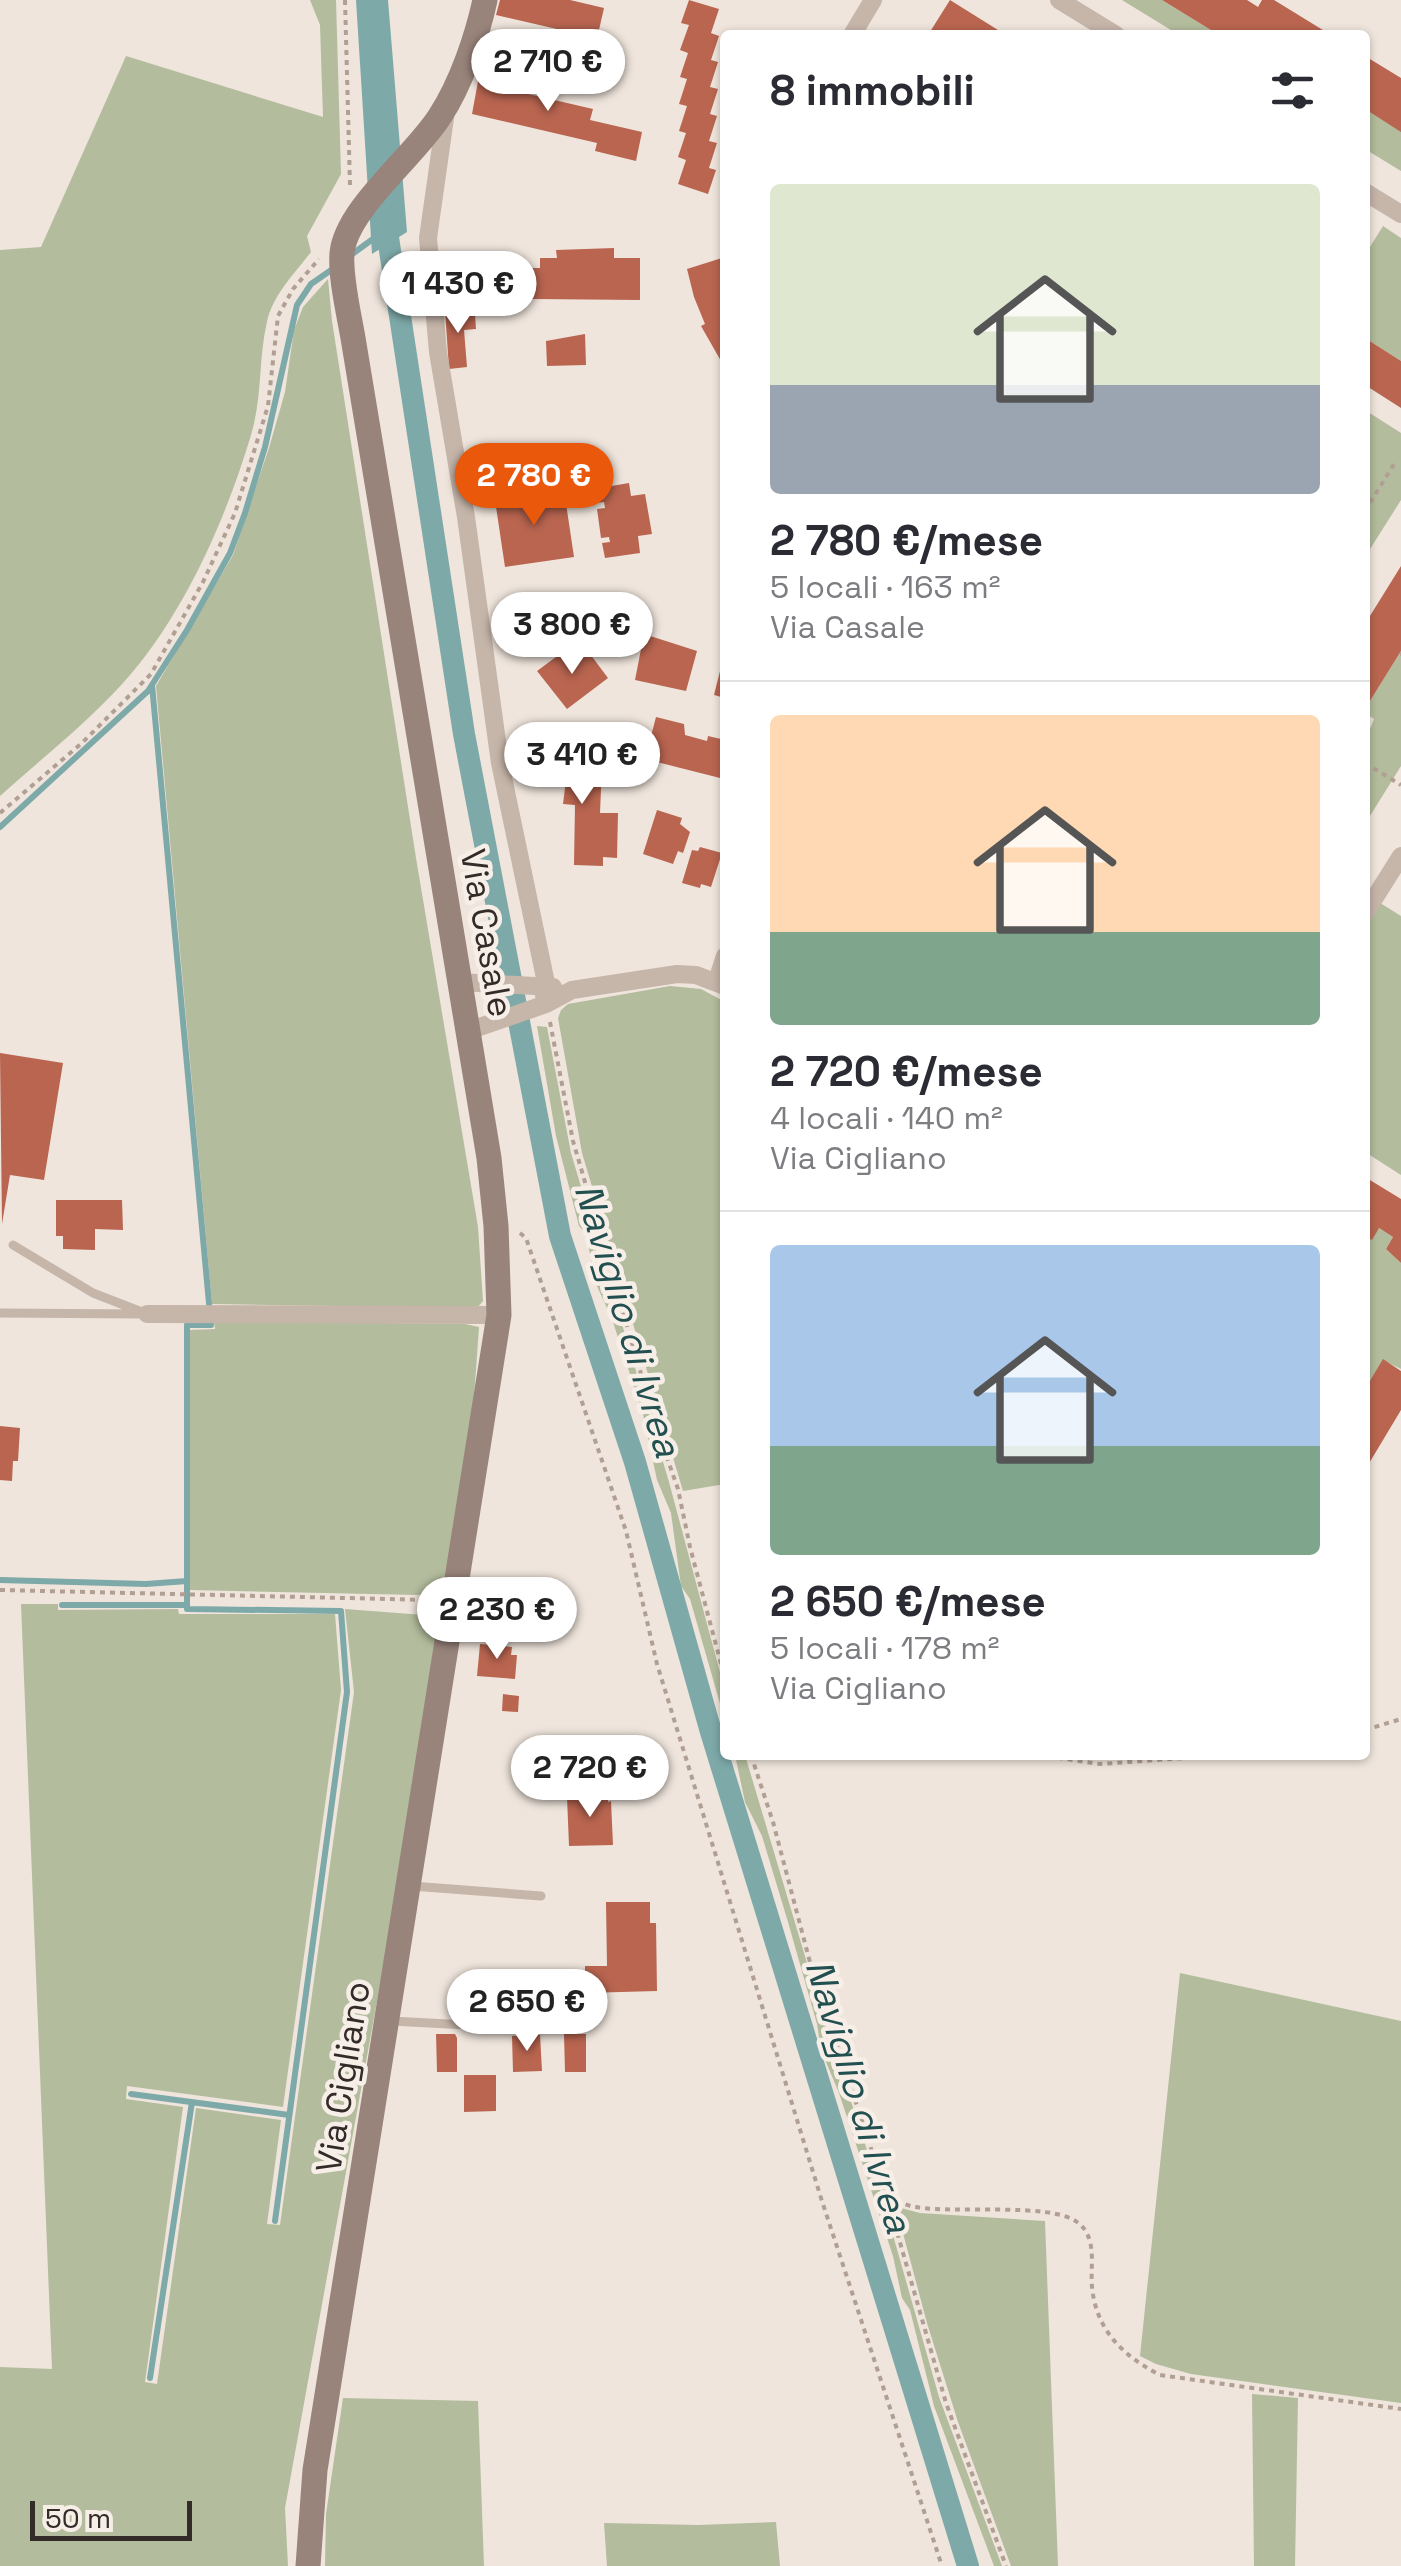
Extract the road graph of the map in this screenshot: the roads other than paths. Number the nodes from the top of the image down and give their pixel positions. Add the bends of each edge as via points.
1 (486, 0) edge
2 (873, 0) edge
3 (1059, 0) edge
4 (855, 30) edge
5 (1108, 30) edge
6 (446, 106) junction
7 (1370, 195) edge
8 (1401, 214) edge
9 (1401, 856) edge
10 (1370, 905) edge
11 (459, 982) junction
12 (720, 983) edge
13 (544, 994) junction
14 (468, 1031) junction
15 (13, 1245) dead end
16 (0, 1313) edge
17 (147, 1314) junction
18 (499, 1315) junction
19 (455, 1601) joint
20 (410, 1886) junction
21 (541, 1896) dead end
22 (388, 2021) junction
23 (541, 2028) dead end
24 (308, 2566) edge

1 - 6 main road, Via Casale
2 - 4 street
3 - 5 street
6 - 11 main road, Via Casale via 424,140 347,209 342,254
6 - 13 street, Via Casale via 428,238 438,352 498,753
7 - 8 street
9 - 10 street
11 - 13 street
11 - 14 main road, Via Casale
12 - 13 street via 678,974
13 - 14 street
14 - 18 main road, Via Casale via 496,1226
15 - 17 lane via 93,1293
16 - 17 lane
17 - 18 street
18 - 19 main road, Via Casale
19 - 20 main road, Via Cigliano
20 - 21 lane
20 - 22 main road, Via Cigliano
22 - 23 lane
22 - 24 main road, Via Cigliano via 315,2470

